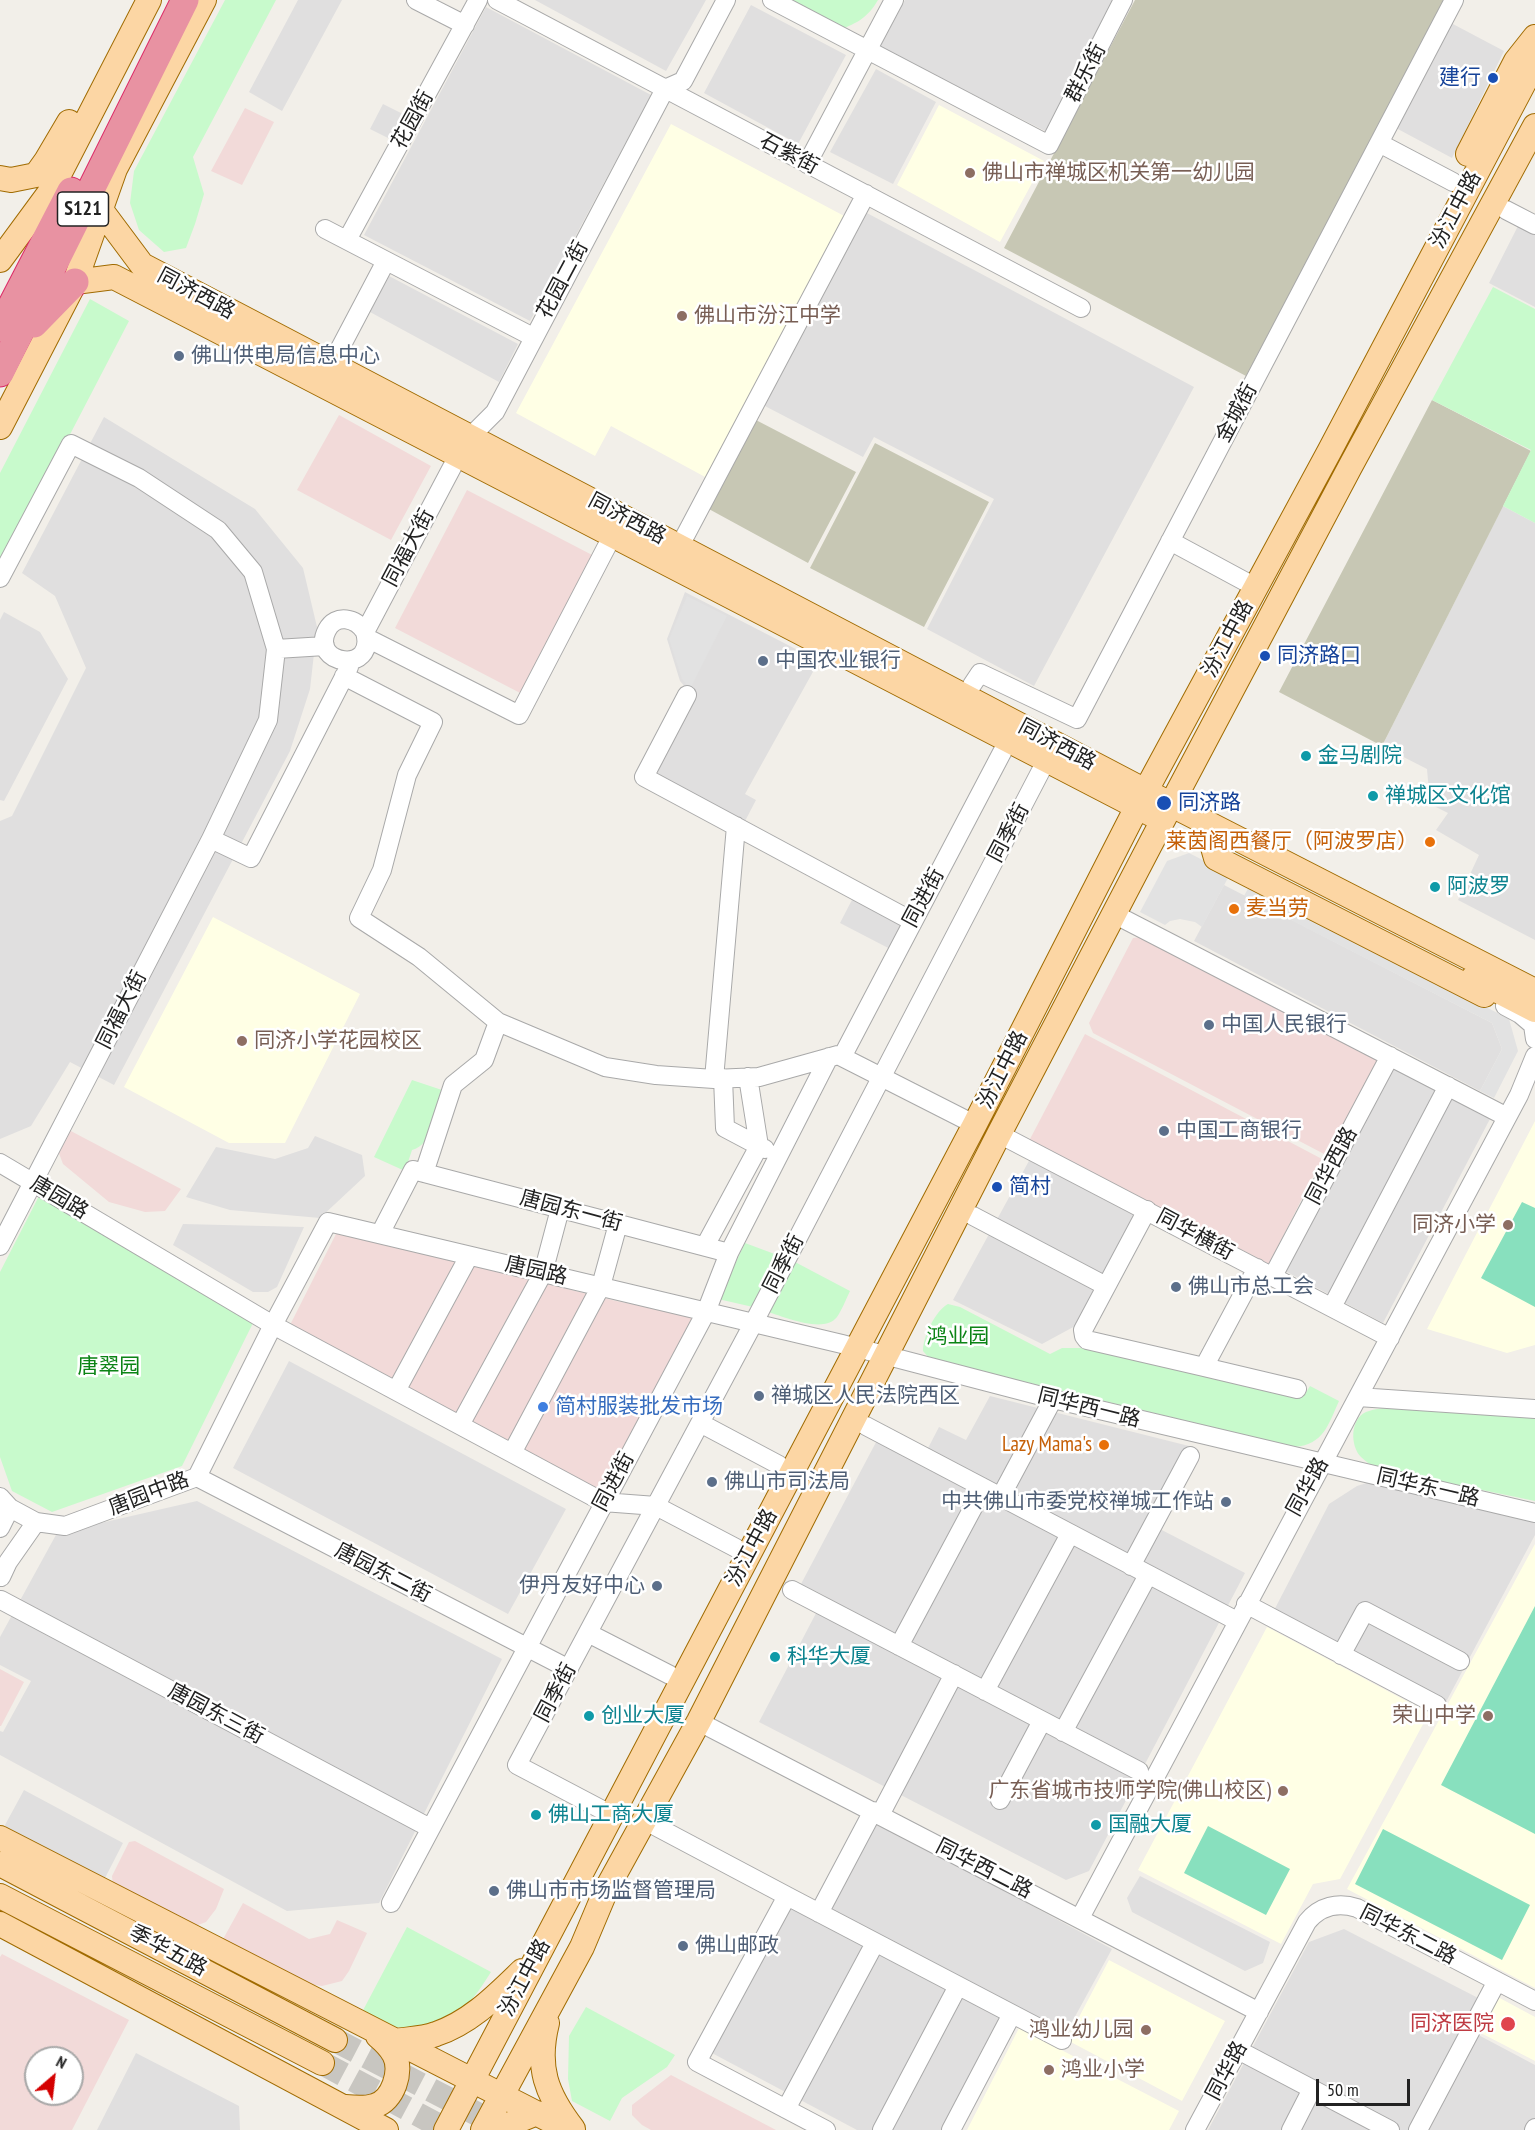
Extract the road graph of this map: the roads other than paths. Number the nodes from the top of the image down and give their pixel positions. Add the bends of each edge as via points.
1 (135, 0) edge
2 (149, 0) edge
3 (168, 0) edge
4 (185, 0) edge
5 (204, 0) edge
6 (215, 0) edge
7 (416, 0) edge
8 (478, 0) edge
9 (497, 0) edge
10 (726, 0) edge
11 (772, 0) edge
12 (894, 0) edge
13 (1123, 0) edge
14 (1454, 0) edge
15 (465, 25) junction
16 (1535, 37) edge
17 (868, 50) junction
18 (1535, 62) edge
19 (142, 68) junction
20 (665, 89) junction
21 (146, 111) junction
22 (72, 117) junction
23 (1535, 126) edge
24 (1379, 143) junction
25 (1535, 154) edge
26 (65, 164) junction
27 (807, 164) junction
28 (0, 178) edge
29 (1453, 182) junction
30 (50, 192) junction
31 (866, 195) junction
32 (101, 210) junction
33 (1506, 210) junction
34 (1535, 225) edge
35 (325, 229) dead end
36 (347, 240) junction
37 (2, 250) edge
38 (386, 261) junction
39 (141, 265) junction
40 (30, 271) junction
41 (75, 282) junction
42 (1081, 308) dead end
43 (7, 336) edge
44 (533, 337) junction
45 (337, 354) junction
46 (0, 373) edge
47 (0, 427) edge
48 (465, 447) junction
49 (685, 536) junction
50 (1170, 541) junction
51 (607, 546) junction
52 (0, 578) edge
53 (1245, 582) junction
54 (749, 583) junction
55 (787, 589) junction
56 (810, 614) junction
57 (1232, 631) junction
58 (366, 635) junction
59 (1257, 644) junction
60 (325, 646) junction
61 (276, 649) junction
62 (348, 668) junction
63 (972, 685) junction
64 (687, 695) dead end
65 (993, 712) junction
66 (1008, 741) junction
67 (1046, 761) junction
68 (1141, 799) junction
69 (1167, 812) junction
70 (736, 826) junction
71 (211, 839) junction
72 (1212, 844) junction
73 (1267, 854) junction
74 (1114, 914) junction
75 (912, 921) junction
76 (1060, 957) junction
77 (1526, 988) edge
78 (1485, 996) junction
79 (1535, 1010) edge
80 (498, 1022) junction
81 (1535, 1039) edge
82 (1535, 1047) edge
83 (1390, 1056) junction
84 (1535, 1056) edge
85 (836, 1057) junction
86 (1535, 1069) edge
87 (748, 1077) junction
88 (881, 1077) junction
89 (718, 1078) junction
90 (1448, 1086) junction
91 (1519, 1095) junction
92 (1507, 1117) junction
93 (964, 1119) junction
94 (1004, 1137) junction
95 (759, 1146) junction
96 (778, 1156) junction
97 (0, 1164) edge
98 (419, 1172) junction
99 (33, 1182) junction
100 (560, 1209) junction
101 (1147, 1210) junction
102 (973, 1216) junction
103 (618, 1224) junction
104 (380, 1234) junction
105 (0, 1246) edge
106 (705, 1246) junction
107 (729, 1253) junction
108 (469, 1256) junction
109 (1257, 1268) junction
110 (543, 1273) junction
111 (1274, 1276) junction
112 (601, 1286) junction
113 (1107, 1286) junction
114 (1332, 1307) junction
115 (706, 1312) junction
116 (273, 1324) junction
117 (753, 1324) junction
118 (1390, 1338) junction
119 (850, 1347) junction
120 (892, 1358) junction
121 (1204, 1367) junction
122 (1297, 1389) dead end
123 (396, 1390) junction
124 (1358, 1397) junction
125 (1053, 1400) junction
126 (1535, 1409) edge
127 (700, 1423) junction
128 (460, 1425) junction
129 (866, 1426) junction
130 (512, 1453) junction
131 (1190, 1456) dead end
132 (1321, 1464) junction
133 (779, 1465) junction
134 (197, 1477) junction
135 (983, 1489) junction
136 (1000, 1498) junction
137 (603, 1502) junction
138 (5, 1503) edge
139 (656, 1506) junction
140 (1535, 1513) edge
141 (36, 1522) junction
142 (0, 1528) edge
143 (1070, 1534) junction
144 (736, 1548) junction
145 (1131, 1566) junction
146 (1148, 1575) junction
147 (0, 1576) edge
148 (792, 1590) dead end
149 (0, 1601) edge
150 (1246, 1604) junction
151 (1237, 1621) junction
152 (588, 1633) junction
153 (899, 1646) junction
154 (526, 1647) junction
155 (1341, 1655) junction
156 (1460, 1661) dead end
157 (569, 1669) junction
158 (954, 1674) junction
159 (670, 1675) junction
160 (986, 1691) junction
161 (1437, 1705) dead end
162 (1042, 1721) junction
163 (709, 1726) junction
164 (1063, 1732) junction
165 (1139, 1771) dead end
166 (1000, 1800) dead end
167 (876, 1813) junction
168 (612, 1815) junction
169 (655, 1826) junction
170 (430, 1828) junction
171 (0, 1838) edge
172 (0, 1864) edge
173 (0, 1896) edge
174 (787, 1896) junction
175 (391, 1903) dead end
176 (819, 1913) junction
177 (1080, 1918) junction
178 (1, 1928) edge
179 (875, 1943) junction
180 (582, 1947) junction
181 (536, 1957) junction
182 (1497, 1981) junction
183 (958, 1986) junction
184 (1535, 2001) edge
185 (551, 2003) junction
186 (1259, 2012) junction
187 (1012, 2014) junction
188 (369, 2028) junction
189 (335, 2040) tunnel mouth
190 (1062, 2040) dead end
191 (395, 2041) junction
192 (1238, 2050) junction
193 (322, 2063) tunnel mouth
194 (473, 2080) junction
195 (1312, 2089) junction
196 (501, 2095) junction
197 (343, 2107) junction
198 (786, 2109) junction
199 (537, 2113) junction
200 (359, 2130) edge
201 (386, 2130) edge
202 (425, 2130) edge
203 (446, 2130) edge
204 (483, 2130) edge
205 (495, 2130) edge
206 (571, 2130) edge
207 (826, 2130) edge
208 (882, 2130) edge
209 (951, 2130) edge
210 (1196, 2130) edge
211 (1291, 2130) edge
212 (1390, 2130) edge
213 (1418, 2130) edge

1 - 22 main road
2 - 19 main road
3 - 19 highway, S121
4 - 19 highway, S121
5 - 19 main road
6 - 21 main road via 176,75
7 - 15 street
8 - 15 street, 花园街
9 - 20 street, 石紫街
10 - 20 street via 683,81
11 - 17 street
12 - 17 street
13 - 17 street, 群乐街 via 1049,145
14 - 24 street, 金城街
15 - 36 street, 花园街
16 - 29 main road via 1516,61
17 - 27 street
18 - 57 main road, 汾江中路
19 - 21 main road
19 - 26 main road
19 - 40 highway, S121
19 - 43 highway, S121 via 74,226
20 - 27 street, 石紫街
20 - 44 street, 花园二街
21 - 32 main road via 116,169
22 - 26 main road
22 - 28 main road via 36,175
23 - 59 main road, 汾江中路
24 - 29 street
24 - 50 street, 金城街
25 - 33 main road
26 - 30 main road
27 - 31 street, 石紫街
29 - 53 main road
30 - 37 main road
30 - 40 highway
31 - 42 street, 石紫街
31 - 49 street
32 - 39 main road, 同济西路
32 - 41 main road
33 - 34 street
33 - 59 main road via 1294,605
35 - 36 street
36 - 38 street
38 - 44 street
38 - 45 street
39 - 45 main road via 162,262
39 - 48 main road, 同济西路
40 - 43 highway, S121
41 - 43 highway
41 - 47 main road
41 - 48 main road, 同济西路 via 114,277 274,368
43 - 46 highway, S121
44 - 48 street, 花园二街 via 495,412
45 - 48 main road
48 - 49 main road
48 - 51 main road
48 - 54 main road, 同济西路
48 - 58 street, 同福大街
48 - 66 main road, 同济西路
49 - 55 main road
50 - 53 street
50 - 63 street, 金城街 via 1077,718 980,673
51 - 58 street via 519,715
51 - 66 main road via 982,742
52 - 61 street via 71,444 139,478 218,530 253,572
53 - 57 main road via 1236,600
54 - 55 main road
54 - 56 main road, 同济西路
55 - 56 main road
55 - 63 main road
56 - 65 main road, 同济西路
57 - 68 main road, 汾江中路
58 - 60 street via 356,621 342,619 326,632
58 - 62 street, 同福大街 via 364,651
59 - 69 main road, 汾江中路
60 - 61 street
60 - 62 street
61 - 71 street, 同福大街 via 268,720
62 - 71 street, 同福大街 via 251,858
62 - 80 street via 433,722 407,776 382,870 359,918 419,957
63 - 65 main road
64 - 70 street via 645,777
65 - 68 main road, 同济西路
66 - 67 main road, 同济西路
66 - 75 street, 同进街
67 - 68 main road, 同济西路
67 - 88 street, 同季街
68 - 69 main road, 同济西路
68 - 76 main road, 汾江中路
69 - 72 main road
69 - 73 main road
69 - 74 main road, 汾江中路
70 - 75 street
70 - 89 street
71 - 99 street, 同福大街
72 - 77 main road
72 - 78 main road via 1216,858
73 - 77 main road
73 - 77 main road via 1291,853 1503,962
74 - 83 street
74 - 94 main road, 汾江中路
75 - 85 street, 同进街
76 - 93 main road via 1019,1017
76 - 119 main road, 汾江中路
77 - 78 main road
77 - 79 main road
78 - 81 street via 1533,1025
80 - 89 street via 605,1067 656,1075
80 - 98 street via 484,1060 453,1085
82 - 91 street
83 - 90 street
83 - 111 street, 同华西路
84 - 91 street, 同华路
85 - 87 street
85 - 88 street
85 - 96 street, 同进街
86 - 91 street
87 - 89 street
87 - 95 street
88 - 93 street
88 - 117 street, 同季街
89 - 95 street via 725,1128
90 - 92 street
90 - 114 street
91 - 92 street, 同华路
92 - 118 street, 同华路
93 - 119 main road
94 - 101 street, 同华横街
94 - 102 main road
94 - 120 main road, 汾江中路
95 - 96 street
95 - 106 street
96 - 107 street, 同进街
97 - 99 street, 唐园路
98 - 100 street, 唐园东一街
98 - 104 street
99 - 105 street
99 - 116 street, 唐园路
100 - 103 street, 唐园东一街
100 - 110 street
101 - 109 street, 同华横街
101 - 113 street
102 - 113 street
102 - 120 main road
103 - 106 street, 唐园东一街
103 - 112 street
104 - 108 street, 唐园路
104 - 116 street, 唐园路 via 328,1222
106 - 107 street, 唐园东一街
107 - 115 street, 同进街
108 - 110 street, 唐园路
108 - 123 street
109 - 111 street, 同华横街
109 - 121 street
110 - 112 street, 唐园路
110 - 128 street
111 - 114 street, 同华横街
112 - 115 street, 唐园路
112 - 130 street
113 - 121 street via 1083,1330 1088,1340
114 - 118 street, 同华横街
115 - 117 street, 唐园路
115 - 137 street, 同进街
116 - 123 street, 唐园路
116 - 134 street, 唐园中路
117 - 119 street, 唐园路
117 - 127 street, 同季街
118 - 124 street, 同华路
119 - 120 street, 同华西一路
119 - 133 main road
119 - 168 main road, 汾江中路
120 - 125 street, 同华西一路
120 - 129 main road
120 - 180 main road, 汾江中路 via 606,1890
121 - 122 street
123 - 128 street, 唐园路
124 - 126 street
124 - 132 street, 同华路
125 - 132 street, 同华西一路
125 - 136 street
127 - 133 street
127 - 139 street, 同季街
128 - 130 street, 唐园路
129 - 135 street
129 - 163 main road
130 - 137 street, 唐园路
131 - 145 street
132 - 140 street, 同华东一路
132 - 150 street, 同华路
133 - 144 main road
134 - 141 street, 唐园中路 via 65,1526
134 - 154 street, 唐园东二街
135 - 136 street
135 - 153 street
136 - 143 street
137 - 139 street
137 - 154 street, 同进街
138 - 141 street
138 - 142 street
139 - 144 street
139 - 152 street, 同季街
141 - 147 street
143 - 145 street
143 - 160 street
144 - 159 main road
145 - 146 street
146 - 151 street
146 - 164 street
147 - 149 street via 5,1589
148 - 153 street
149 - 170 street, 唐园东三街
150 - 151 street, 同华路
150 - 155 street
151 - 177 street, 同华路
152 - 157 street, 同季街
152 - 159 street
153 - 158 street
154 - 157 street, 唐园东二街
154 - 170 street, 同进街
155 - 156 street via 1365,1611
155 - 161 street
157 - 168 street, 同季街 via 517,1765
158 - 160 street
158 - 167 street
159 - 168 main road via 623,1764
160 - 162 street
162 - 164 street
162 - 166 street
163 - 167 street, 同华西二路
163 - 169 main road
164 - 165 street
167 - 176 street
167 - 177 street, 同华西二路
168 - 181 main road, 汾江中路
169 - 174 street
169 - 180 main road
170 - 175 street, 同进街
171 - 188 main road
172 - 189 main road, 季华五路
173 - 193 main road, 季华五路
174 - 176 street
174 - 198 street via 697,2062
176 - 179 street
177 - 186 street, 同华西二路
178 - 197 main road
179 - 183 street
179 - 198 street
180 - 185 main road, 汾江中路
181 - 191 main road via 492,2000 458,2024 435,2035
181 - 194 main road, 汾江中路
182 - 184 street, 同华东二路
182 - 186 street, 同华东二路 via 1357,1908 1340,1905 1322,1910 1307,1922
182 - 213 street
183 - 187 street
183 - 208 street
185 - 196 main road, 汾江中路
185 - 206 main road via 542,2042 546,2081 552,2100
186 - 192 street, 同华路
187 - 190 street
187 - 209 street
188 - 191 main road
188 - 197 main road via 394,2054 397,2076 383,2102 363,2108
191 - 194 main road
192 - 195 street
192 - 210 street, 同华路
194 - 196 main road
194 - 203 main road, 汾江中路
195 - 211 street
195 - 212 street
196 - 199 main road
196 - 202 main road
196 - 204 main road, 汾江中路
197 - 200 main road
197 - 201 main road
198 - 207 street
199 - 205 main road
199 - 206 main road

